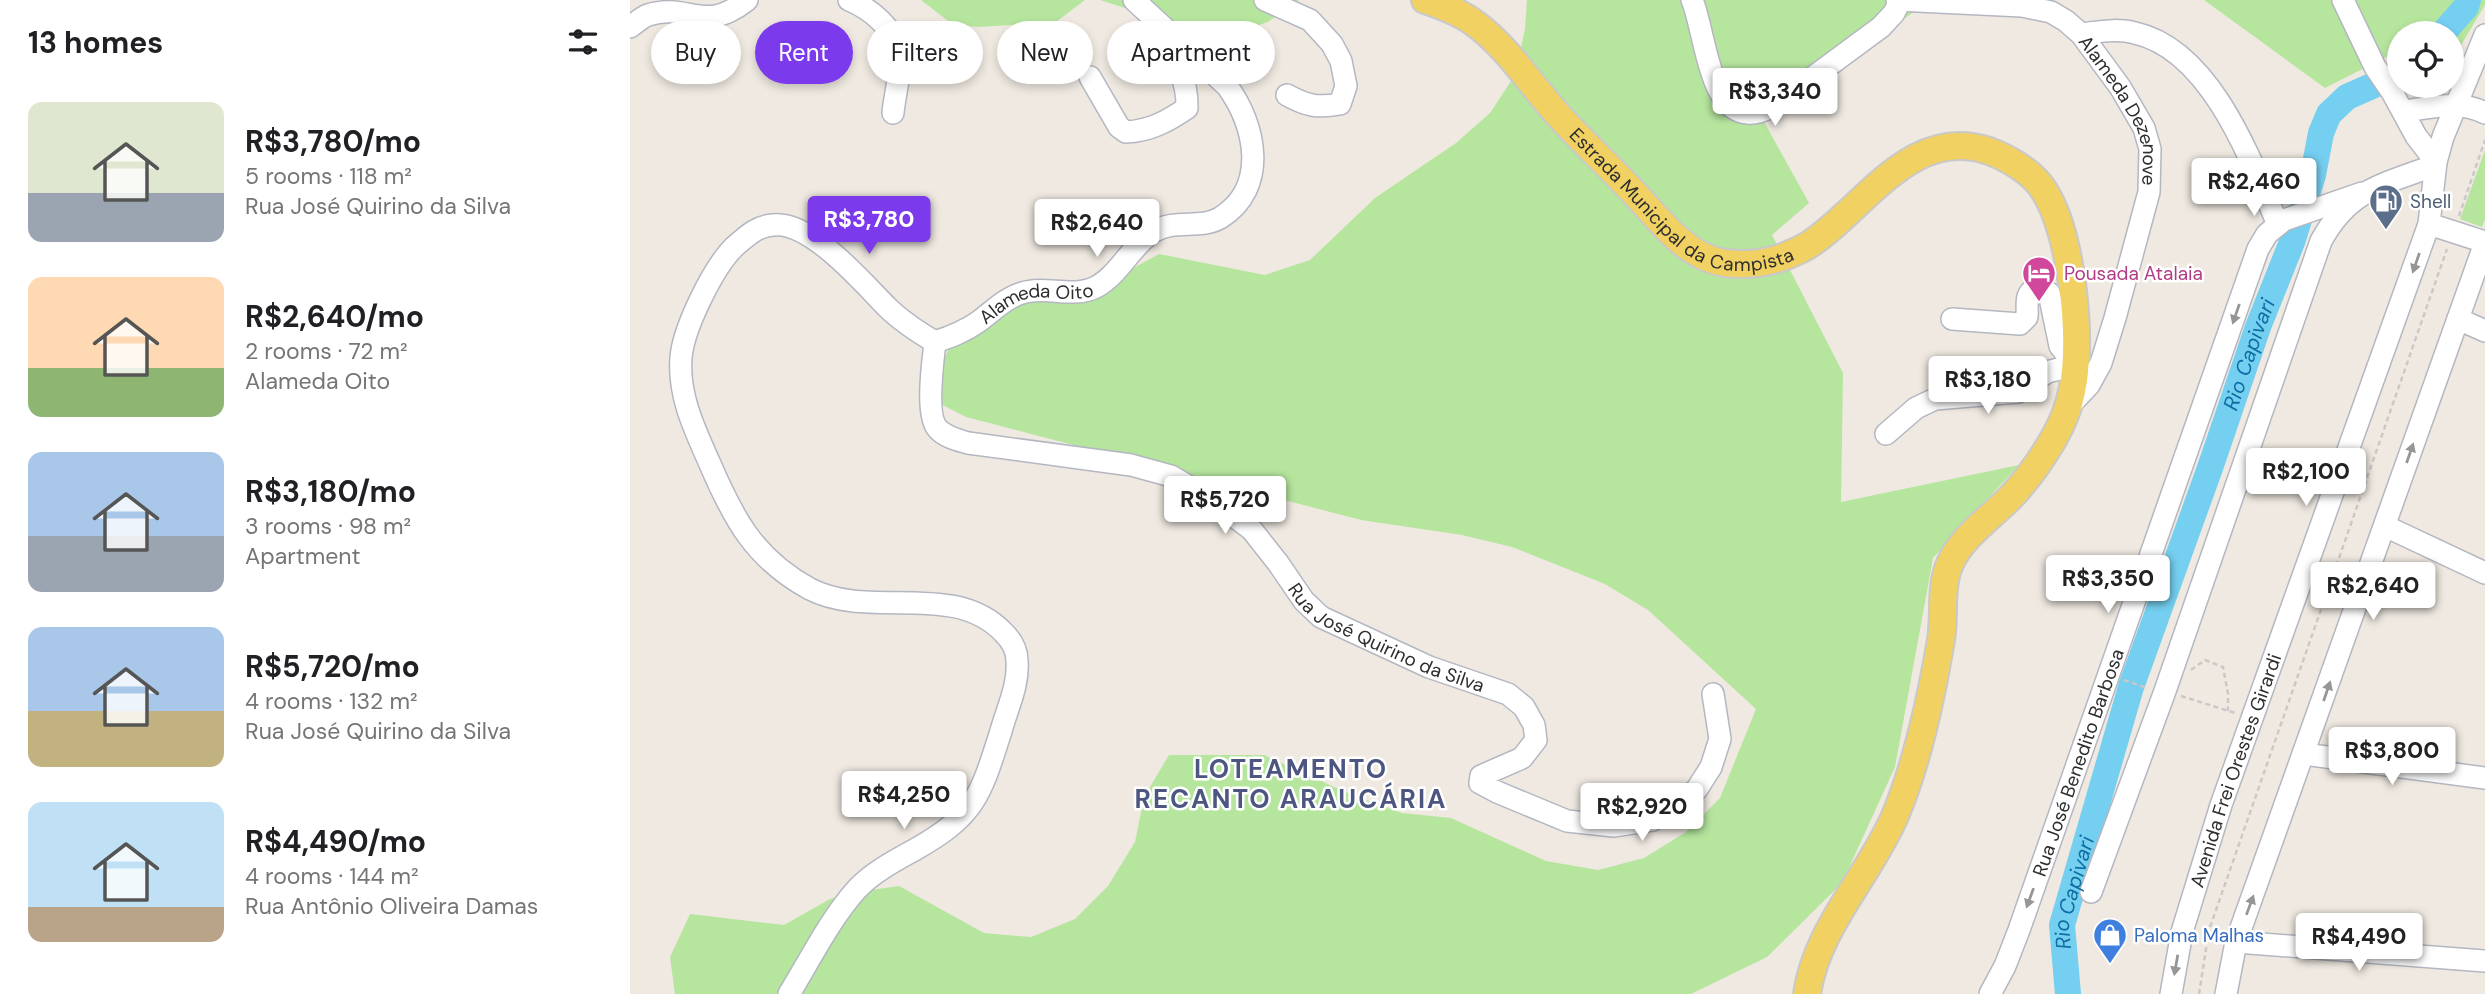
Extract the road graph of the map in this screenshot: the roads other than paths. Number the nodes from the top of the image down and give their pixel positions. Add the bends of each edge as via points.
1 (747, 0) edge
2 (849, 0) edge
3 (1265, 0) edge
4 (1425, 0) edge
5 (1692, 0) edge
6 (2343, 0) edge
7 (1899, 1) edge
8 (1137, 3) edge
9 (2008, 3) edge
10 (630, 27) edge
11 (2081, 34) junction
12 (2485, 35) edge
13 (1093, 82) edge
14 (1287, 95) dead end
15 (2458, 104) junction
16 (2404, 111) junction
17 (893, 113) dead end
18 (2485, 113) edge
19 (2435, 164) junction
20 (2362, 193) junction
21 (2281, 222) junction
22 (2429, 224) junction
23 (2485, 242) edge
24 (1952, 319) dead end
25 (2458, 319) junction
26 (2485, 331) edge
27 (934, 342) junction
28 (2076, 365) junction
29 (2069, 406) junction
30 (1886, 434) dead end
31 (2385, 526) junction
32 (2485, 573) edge
33 (1713, 694) dead end
34 (2304, 754) junction
35 (2485, 778) edge
36 (2091, 892) dead end
37 (2236, 942) junction
38 (2485, 961) edge
39 (789, 994) edge
40 (1807, 994) edge
41 (1990, 994) edge
42 (2171, 994) edge
43 (2226, 994) edge

1 - 10 street via 731,12 706,18 667,12 646,16
2 - 17 street via 887,26 900,54
3 - 14 street via 1310,20 1341,61 1346,86 1340,104 1303,104
4 - 28 main road, Estrada Municipal da Campista via 1478,25 1677,239 1724,264 1779,259 1808,245 1889,173 1942,148 1970,146 1992,152 2029,174 2042,187 2056,214 2074,307
5 - 7 street via 1714,83 1726,102 1748,114 1774,106 1881,27
6 - 16 street via 2375,67
7 - 9 street, Alameda Dezenove
8 - 13 street via 1178,63 1187,108 1165,123 1126,132
8 - 27 street, Alameda Oito via 1238,100 1250,128 1255,158 1237,202 1220,218 1202,224 1178,223 1151,233 1096,287 1074,293 1024,292 958,334
9 - 11 street, Alameda Dezenove via 2051,12
11 - 21 street via 2136,33 2171,48 2219,103
11 - 29 street, Alameda Dezenove via 2144,128 2150,168 2149,192 2101,363 2089,385
12 - 15 street, Avenida Frei Orestes Girardi
15 - 16 street
15 - 18 street
15 - 19 street, Avenida Frei Orestes Girardi
16 - 19 street
19 - 20 street
19 - 22 street, Avenida Frei Orestes Girardi
20 - 21 street
20 - 36 street via 2331,222 2321,241
21 -> 41 street, Rua José Benedito Barbosa via 2258,249 2019,930
22 - 23 street
22 -> 42 street, Avenida Frei Orestes Girardi via 2221,805 2182,932
23 - 25 street
24 - 28 street via 2020,324 2027,317 2030,291 2045,290 2060,346
25 - 26 street
31 -> 25 street
27 - 33 street, Rua José Quirino da Silva via 933,422 946,436 968,443 1131,465 1171,477 1216,502 1252,530 1321,617 1429,667 1508,694 1524,707 1536,740 1522,758 1481,776 1480,783 1497,792 1567,821 1614,826 1653,820 1697,789 1711,767 1720,739
27 - 39 street via 895,314 825,246 775,224 752,231 727,255 691,319 682,345 679,377 689,416 747,537 774,567 814,590 844,599 973,611 993,621 1012,641 1018,660 1016,683 984,786 964,816 858,887
28 - 29 main road, Estrada Municipal da Campista
28 - 30 street via 2056,368 2018,392 1935,399 1916,408
29 - 40 main road, Estrada Municipal da Campista via 2037,465 1951,561 1945,577 1941,640 1912,771 1873,861 1823,941
31 - 32 street
34 -> 31 street
34 - 35 street
37 -> 34 street
37 - 38 street
37 - 43 street

